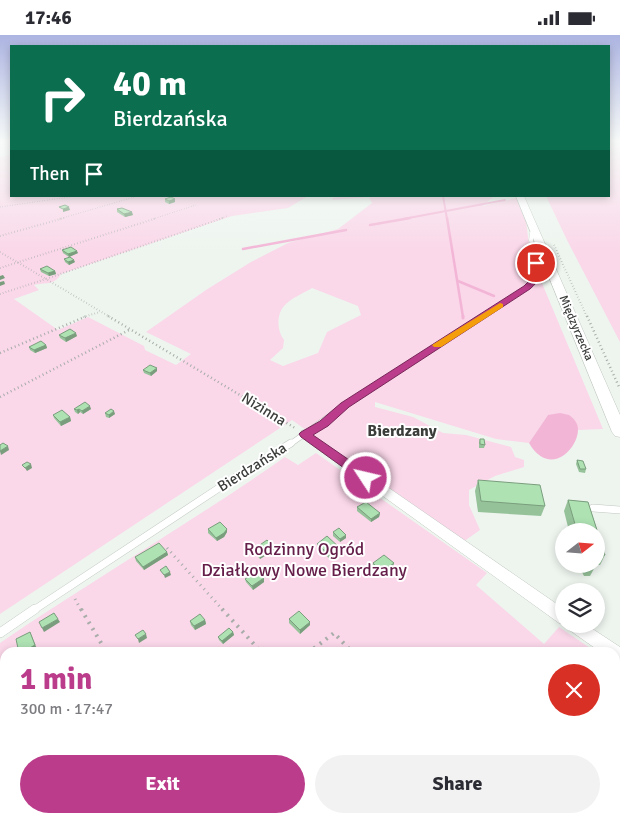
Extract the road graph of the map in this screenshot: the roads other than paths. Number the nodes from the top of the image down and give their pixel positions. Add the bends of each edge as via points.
1 (520, 197) edge
2 (535, 232) junction
3 (620, 432) edge
4 (305, 434) junction
5 (593, 508) dead end
6 (620, 510) edge
7 (555, 612) edge
8 (0, 633) edge
9 (586, 633) edge
10 (607, 647) edge

1 - 2 street, Międzyrzecka
2 - 3 street, Międzyrzecka
2 - 4 lane, Bierdzańska via 531,240 538,271 532,284
4 - 7 street
4 - 8 lane, Bierdzańska
5 - 6 lane
9 - 10 street

